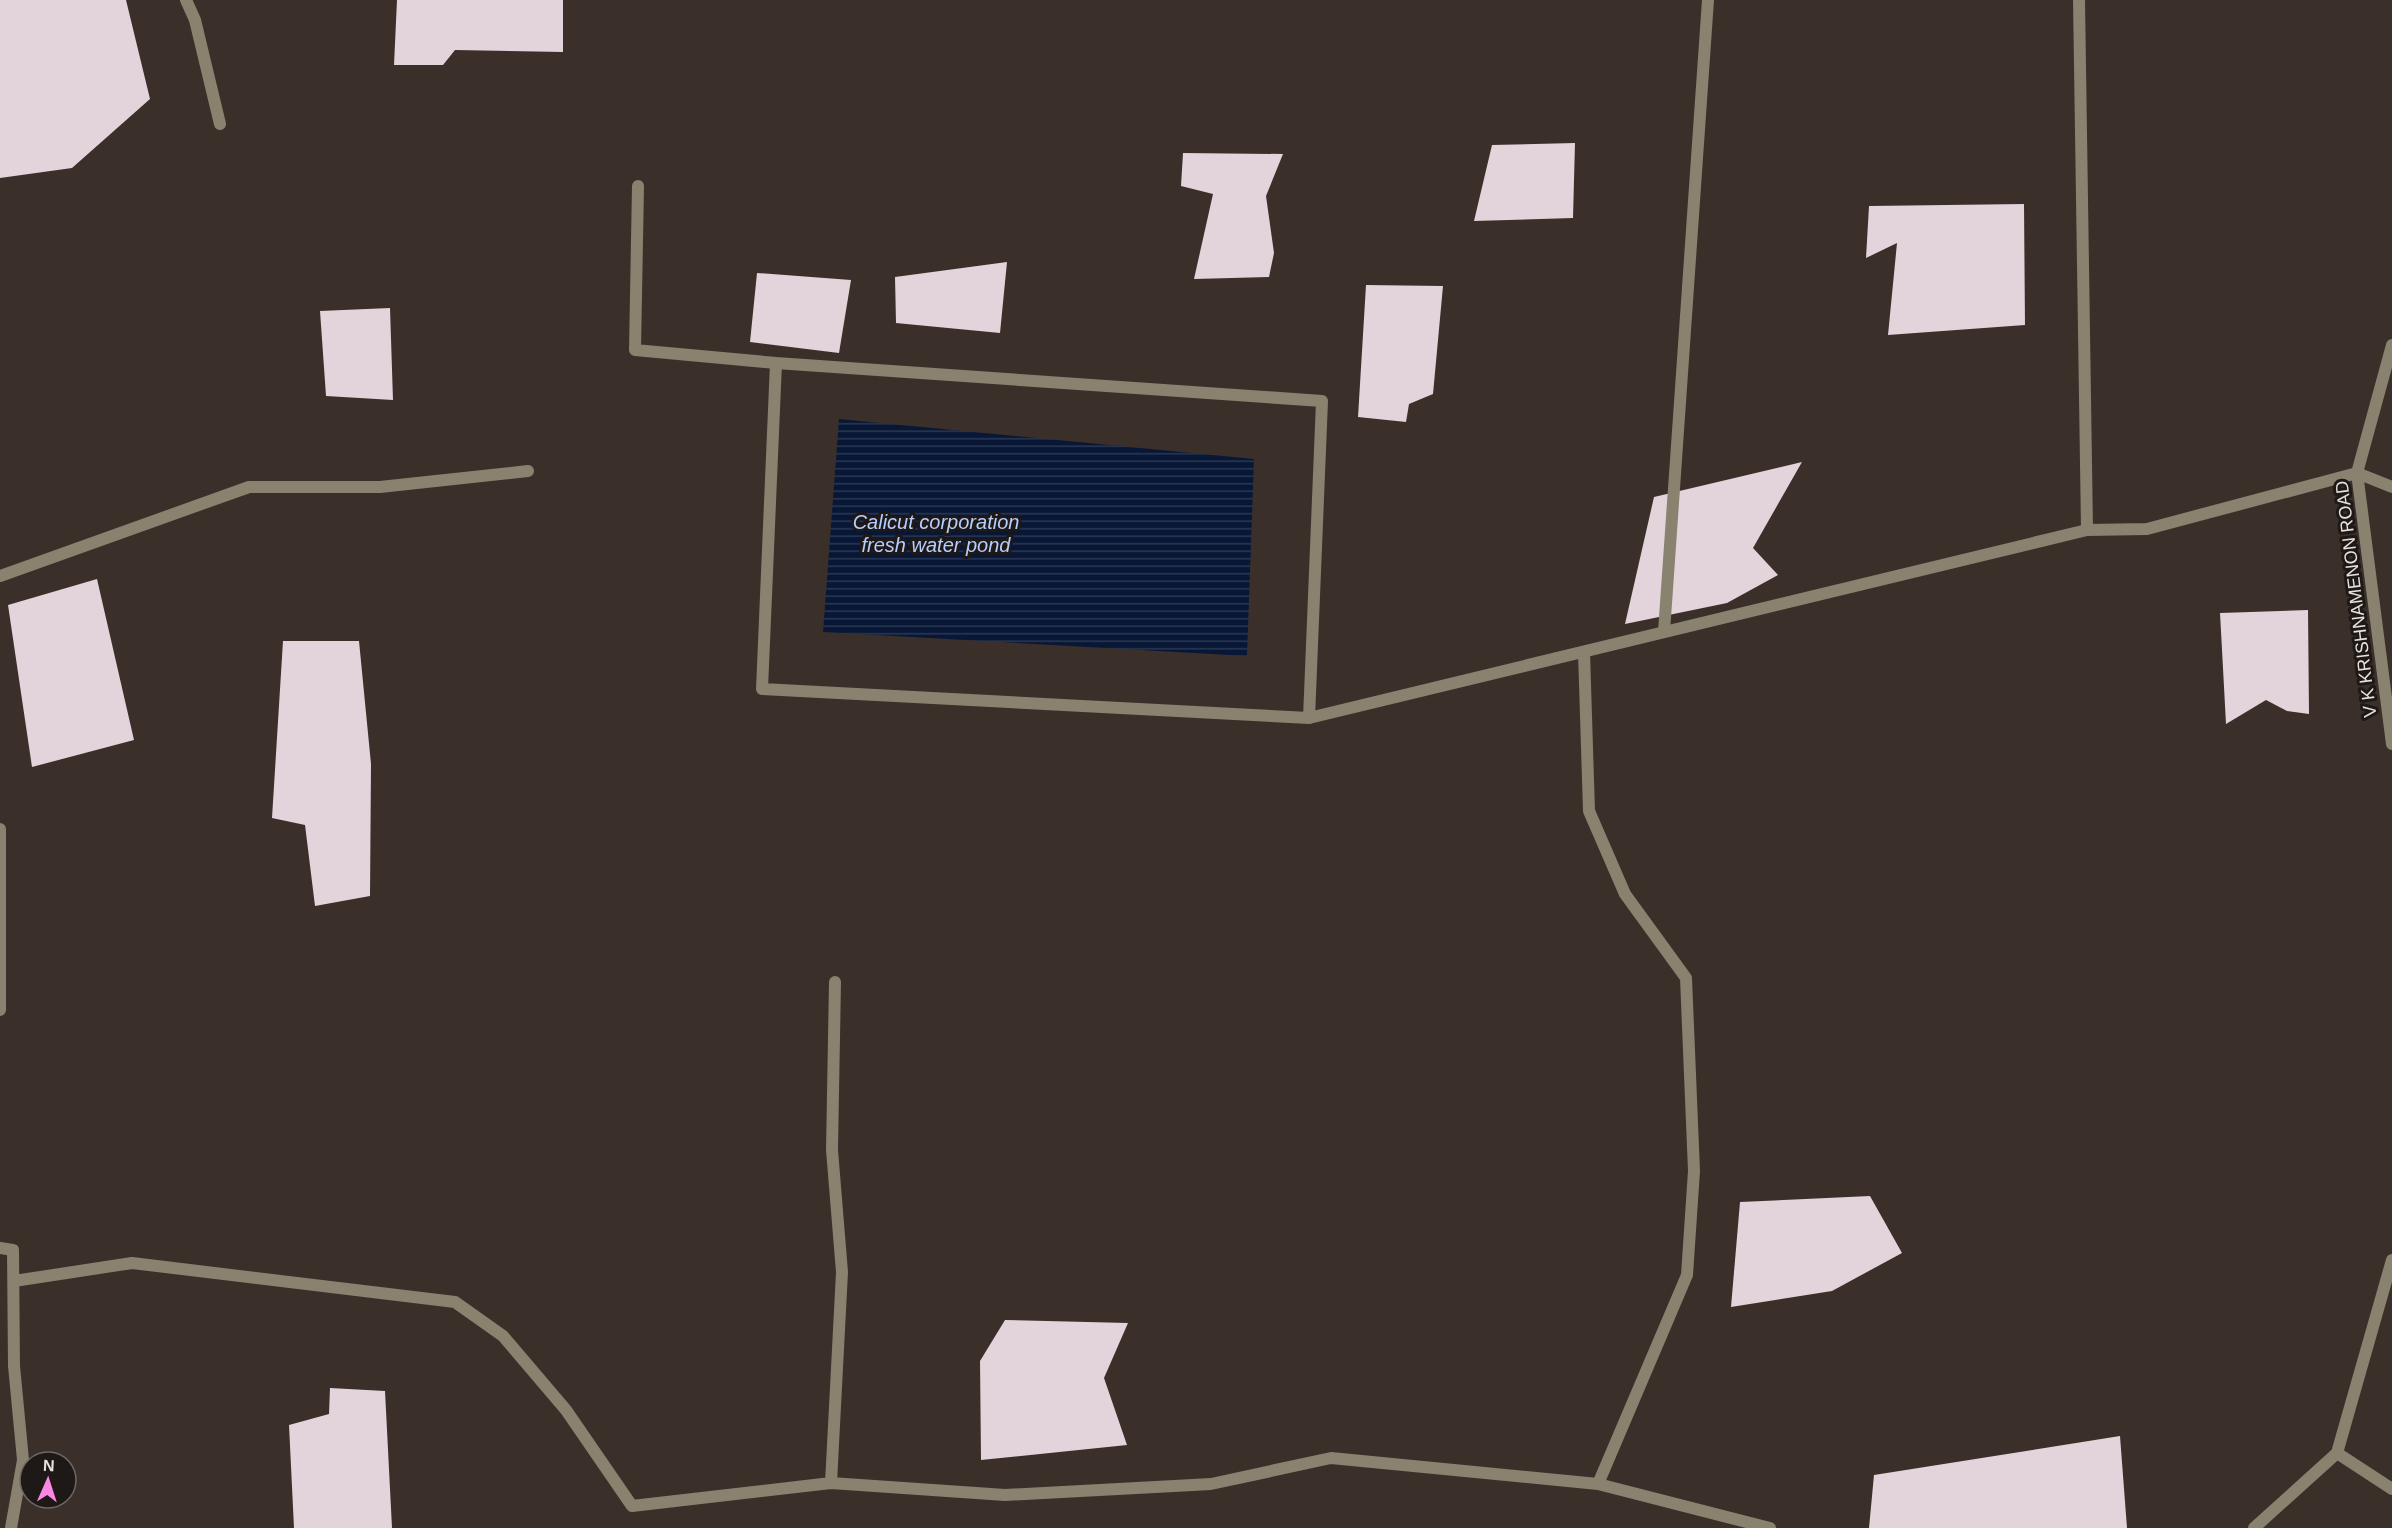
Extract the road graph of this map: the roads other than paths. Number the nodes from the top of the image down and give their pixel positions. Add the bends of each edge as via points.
1 (186, 0) edge
2 (1708, 0) edge
3 (2079, 0) edge
4 (220, 124) dead end
5 (638, 186) dead end
6 (2392, 345) edge
7 (776, 363) junction
8 (528, 471) dead end
9 (2357, 473) junction
10 (2392, 487) edge
11 (2087, 530) junction
12 (0, 576) edge
13 (1664, 632) junction
14 (1584, 652) junction
15 (1310, 718) junction
16 (2392, 744) edge
17 (0, 829) edge
18 (835, 982) dead end
19 (0, 1010) edge
20 (0, 1248) edge
21 (2392, 1261) edge
22 (14, 1281) junction
23 (2337, 1453) junction
24 (831, 1484) junction
25 (1598, 1484) junction
26 (2392, 1489) edge
27 (11, 1528) edge
28 (1770, 1528) edge
29 (2254, 1528) edge

1 - 4 street via 195,20
2 - 13 street
3 - 11 street
5 - 7 street via 635,350
6 - 9 street, V K KRISHNAMENON ROAD
7 - 15 street via 1322,401
7 - 15 street via 762,689
8 - 12 street via 380,487 249,487
9 - 10 street
9 - 11 street via 2147,529
9 - 16 street, V K KRISHNAMENON ROAD
11 - 13 street
13 - 14 street
14 - 15 street
14 - 25 street via 1589,811 1624,894 1686,978 1694,1171 1687,1275
17 - 19 street
18 - 24 street via 832,1150 842,1272
20 - 22 street via 13,1250
21 - 23 street
22 - 24 street via 132,1263 454,1302 503,1336 566,1410 632,1506
22 - 27 street via 14,1366 22,1460
23 - 26 street
23 - 29 street
24 - 25 street via 1005,1495 1211,1484 1331,1458
25 - 28 street

